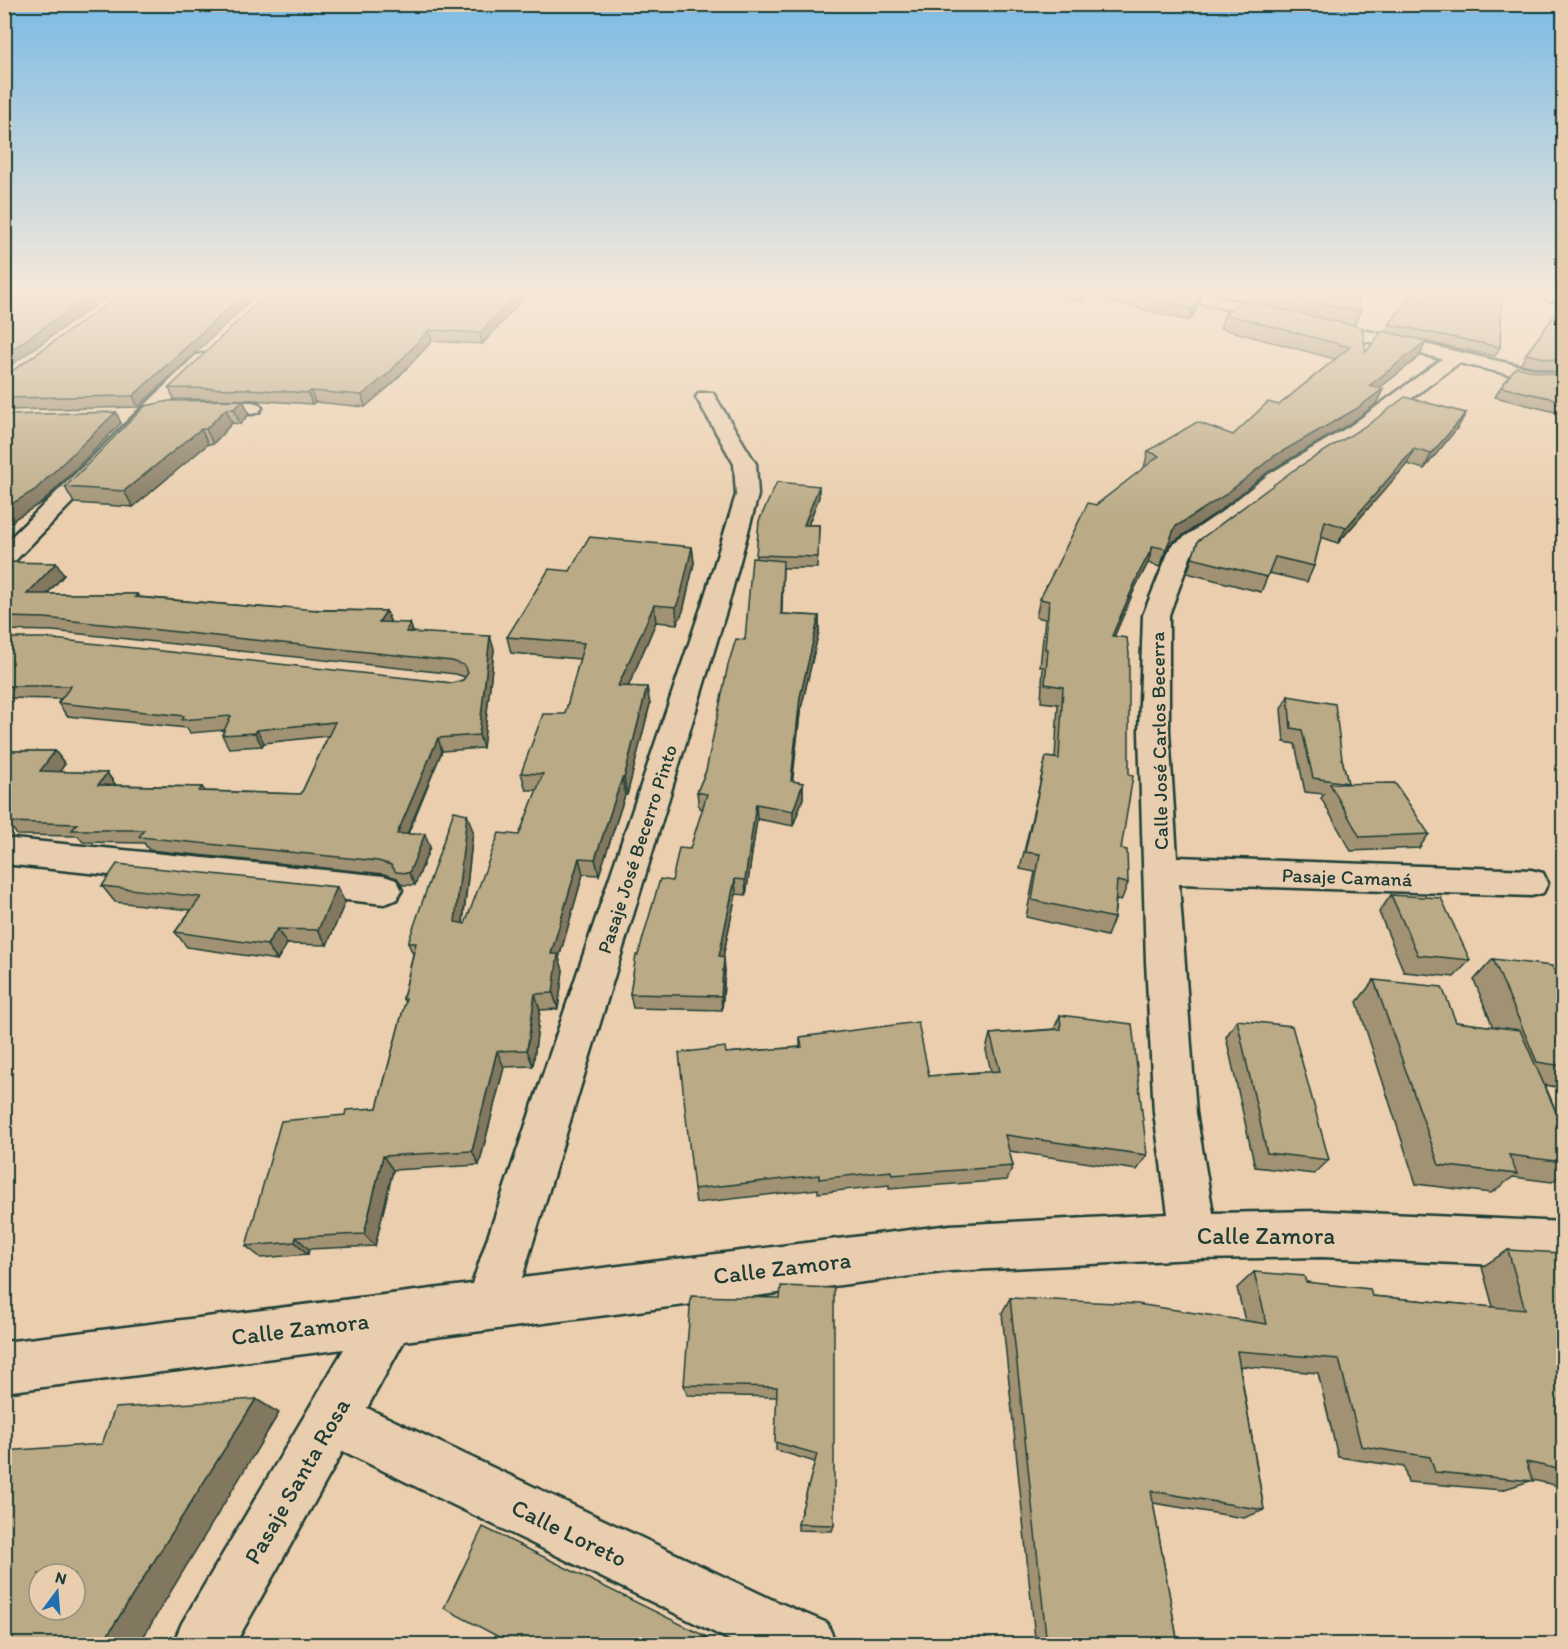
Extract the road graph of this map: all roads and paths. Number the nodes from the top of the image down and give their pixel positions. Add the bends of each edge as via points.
1 (194, 367) edge
2 (1443, 367) edge
3 (1499, 367) edge
4 (1563, 382) edge
5 (706, 397) dead end
6 (252, 408) dead end
7 (144, 415) junction
8 (121, 416) dead end
9 (4, 558) edge
10 (4, 851) edge
11 (1162, 870) junction
12 (1531, 884) dead end
13 (384, 890) dead end
14 (1194, 1236) junction
15 (1563, 1245) edge
16 (489, 1305) junction
17 (390, 1318) junction
18 (4, 1367) edge
19 (333, 1419) junction
20 (749, 1633) edge
21 (203, 1644) edge
22 (806, 1644) edge

1 - 7 street
2 - 11 street, Calle José Carlos Becerra via 1357,430 1277,479 1180,551 1156,615 1154,732
3 - 4 street
5 - 16 street, Pasaje José Becerro Pinto via 745,464 747,495
6 - 7 street via 176,407
7 - 8 street
7 - 9 street
10 - 13 street
11 - 12 street, Pasaje Camaná
11 - 14 street, Calle José Carlos Becerra via 1175,1113
14 - 15 street, Calle Zamora via 1322,1234
14 - 16 street, Calle Zamora via 950,1248
16 - 17 street, Calle Zamora
17 - 18 street, Calle Zamora
17 - 19 street, Pasaje Santa Rosa
19 - 20 street, Calle Loreto
19 - 21 street, Pasaje Santa Rosa
20 - 22 street, Calle Loreto

